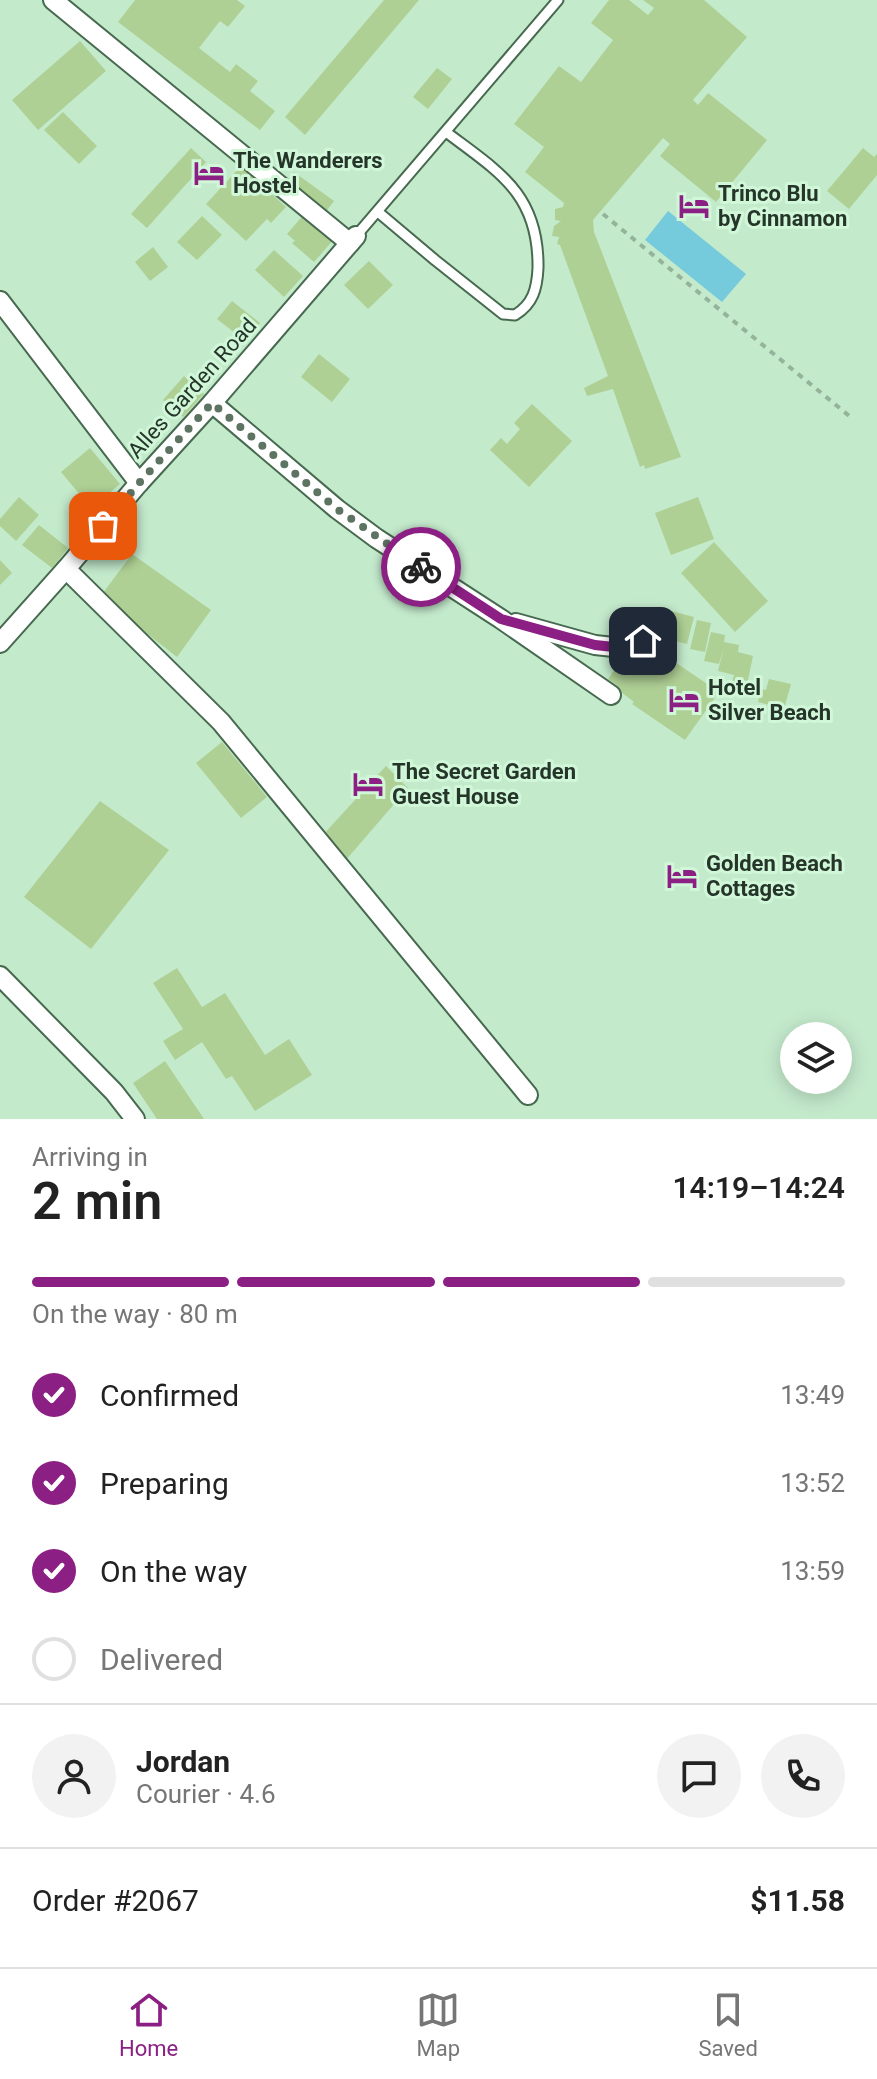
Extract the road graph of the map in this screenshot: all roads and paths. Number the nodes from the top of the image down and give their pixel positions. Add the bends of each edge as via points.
1 (53, 0) edge
2 (558, 0) edge
3 (446, 132) junction
4 (378, 212) junction
5 (603, 214) dead end
6 (353, 240) junction
7 (0, 301) edge
8 (212, 403) junction
9 (853, 419) dead end
10 (139, 483) junction
11 (66, 569) junction
12 (501, 619) junction
13 (643, 641) dead end
14 (0, 643) edge
15 (611, 695) dead end
16 (0, 976) edge
17 (528, 1095) dead end
18 (135, 1119) edge

1 - 6 street
2 - 3 lane
3 - 4 lane
3 - 4 lane via 500,175 531,216 538,265 532,302 515,315 503,314
4 - 6 lane
5 - 9 path
6 - 8 street, Alles Garden Road
7 - 10 street
8 - 10 street, Alles Garden Road
8 - 12 street via 337,509
10 - 11 street, Alles Garden Road
11 - 14 street, Alles Garden Road
11 - 17 street via 221,722
12 - 13 street via 595,645 623,648
12 - 15 street
16 - 18 street

